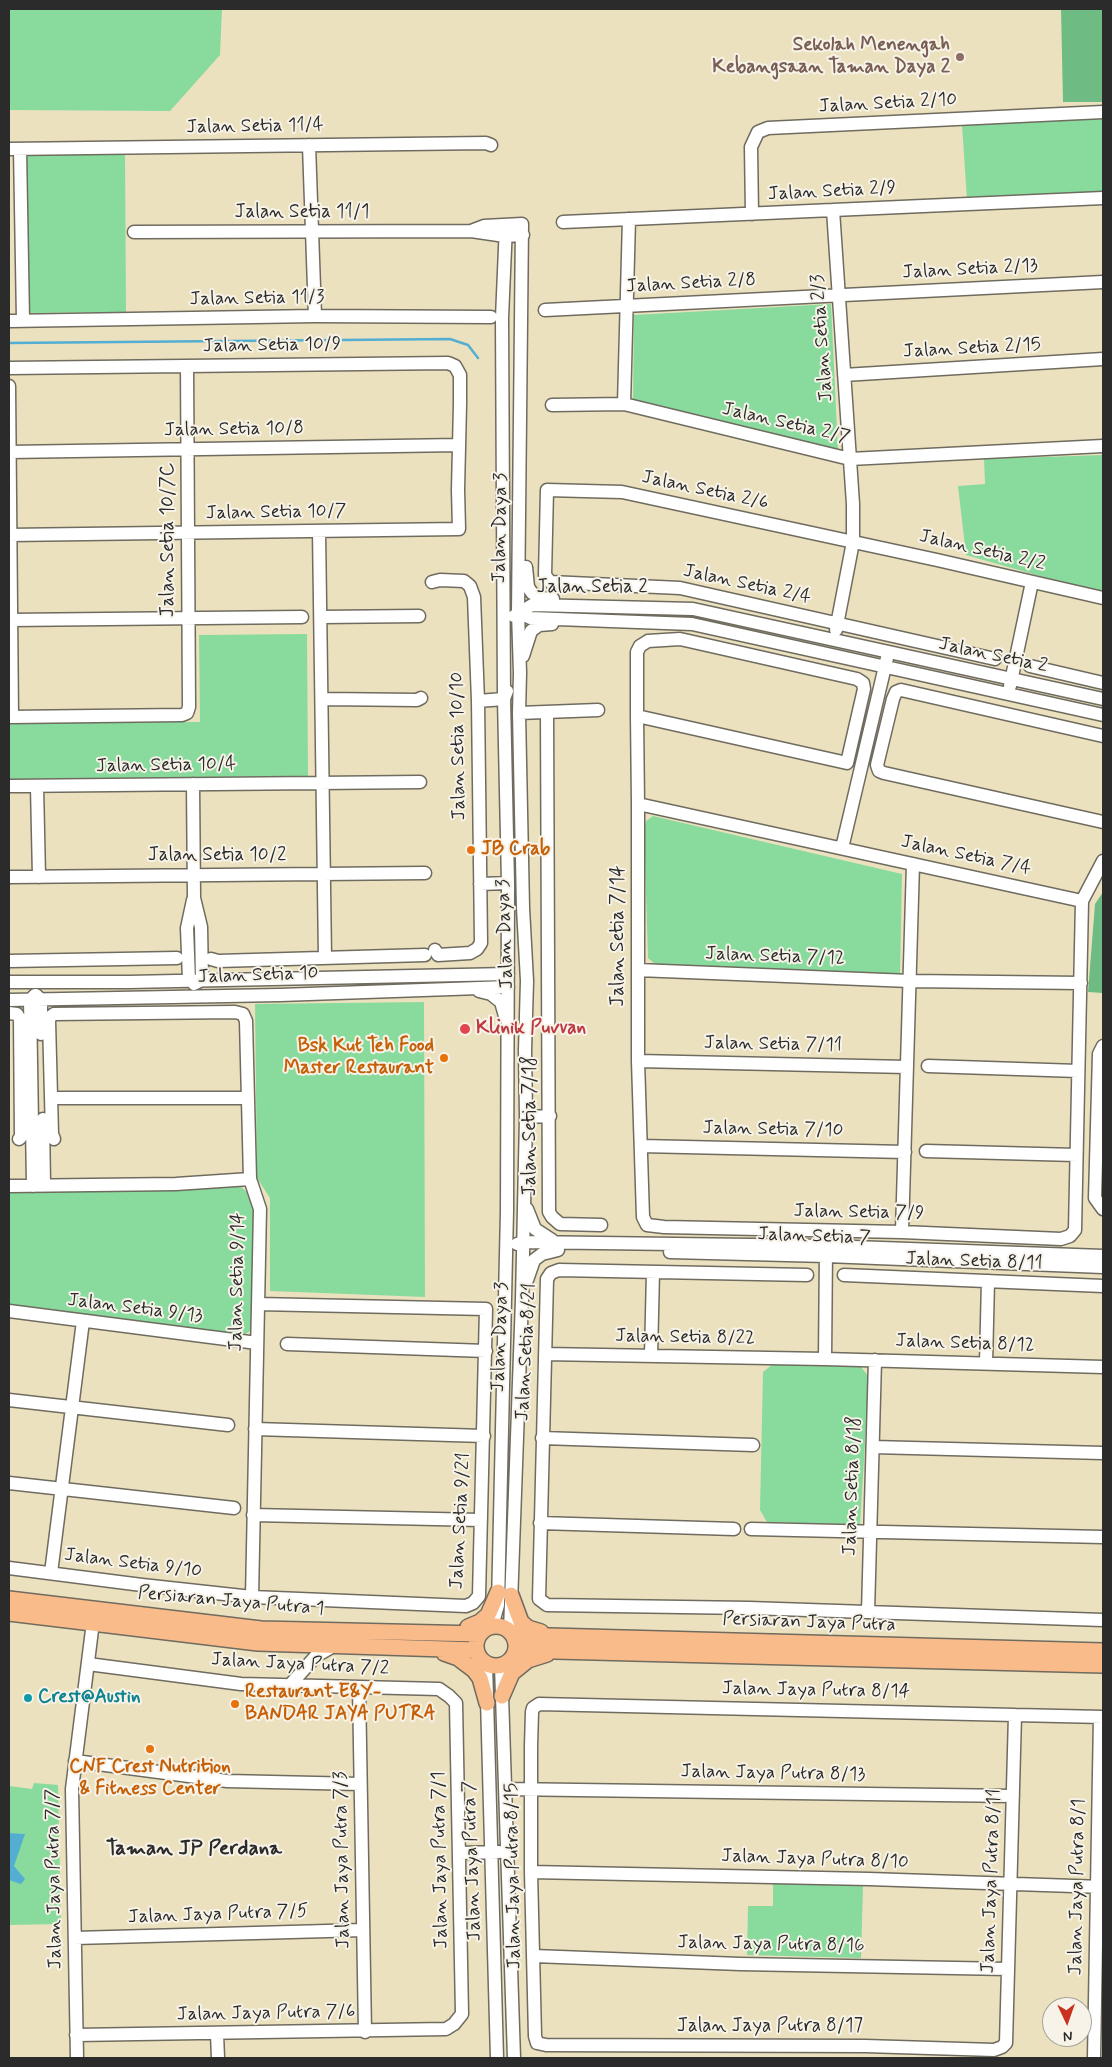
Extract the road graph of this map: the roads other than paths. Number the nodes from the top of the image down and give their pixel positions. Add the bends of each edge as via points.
1 (1103, 112) edge
2 (491, 145) dead end
3 (309, 146) junction
4 (15, 149) edge
5 (1103, 198) edge
6 (833, 210) junction
7 (752, 214) junction
8 (629, 220) junction
9 (563, 222) dead end
10 (505, 230) junction
11 (522, 230) joint
12 (134, 232) dead end
13 (312, 232) junction
14 (15, 238) edge
15 (1103, 282) edge
16 (839, 295) junction
17 (627, 306) junction
18 (545, 310) dead end
19 (315, 316) junction
20 (491, 317) dead end
21 (23, 320) junction
22 (9, 321) edge
23 (1103, 360) edge
24 (187, 366) junction
25 (9, 368) edge
26 (844, 375) junction
27 (9, 386) edge
28 (624, 404) junction
29 (552, 406) dead end
30 (459, 445) junction
31 (1103, 446) edge
32 (188, 449) junction
33 (9, 452) edge
34 (850, 459) junction
35 (547, 490) joint
36 (503, 507) junction
37 (520, 507) junction
38 (320, 531) junction
39 (188, 533) junction
40 (9, 535) edge
41 (853, 542) junction
42 (432, 582) dead end
43 (1032, 582) junction
44 (1103, 598) edge
45 (615, 606) junction
46 (518, 612) junction
47 (419, 616) dead end
48 (302, 617) dead end
49 (321, 617) junction
50 (188, 618) junction
51 (10, 620) edge
52 (615, 620) junction
53 (837, 624) junction
54 (834, 640) junction
55 (888, 652) junction
56 (995, 659) dead end
57 (885, 666) junction
58 (1030, 666) dead end
59 (520, 673) junction
60 (1012, 679) junction
61 (1103, 683) edge
62 (1009, 693) junction
63 (421, 698) dead end
64 (322, 699) junction
65 (504, 699) junction
66 (1103, 699) edge
67 (478, 701) junction
68 (598, 710) dead end
69 (547, 712) junction
70 (518, 713) junction
71 (1103, 715) edge
72 (637, 716) junction
73 (10, 717) edge
74 (1103, 736) edge
75 (420, 782) dead end
76 (323, 783) junction
77 (193, 784) junction
78 (9, 786) edge
79 (37, 786) junction
80 (638, 804) junction
81 (1103, 822) edge
82 (842, 848) junction
83 (1103, 861) edge
84 (913, 864) junction
85 (425, 873) dead end
86 (324, 874) junction
87 (194, 875) junction
88 (39, 876) junction
89 (9, 877) edge
90 (508, 883) junction
91 (480, 884) junction
92 (1082, 901) junction
93 (523, 908) junction
94 (507, 932) junction
95 (177, 958) dead end
96 (325, 958) junction
97 (211, 959) dead end
98 (9, 961) edge
99 (638, 970) junction
100 (466, 975) junction
101 (910, 980) junction
102 (196, 981) junction
103 (510, 981) junction
104 (129, 982) junction
105 (1081, 983) junction
106 (9, 984) edge
107 (466, 988) junction
108 (280, 995) junction
109 (35, 998) junction
110 (120, 998) junction
111 (9, 1000) edge
112 (13, 1014) edge
113 (508, 1043) junction
114 (1103, 1046) edge
115 (525, 1050) junction
116 (638, 1061) junction
117 (928, 1066) dead end
118 (907, 1067) junction
119 (1078, 1071) junction
120 (15, 1098) edge
121 (51, 1098) junction
122 (248, 1098) junction
123 (550, 1116) junction
124 (526, 1117) junction
125 (19, 1139) dead end
126 (54, 1139) dead end
127 (641, 1146) junction
128 (1101, 1147) edge
129 (926, 1151) dead end
130 (905, 1152) junction
131 (1076, 1155) junction
132 (250, 1179) junction
133 (39, 1185) junction
134 (9, 1186) edge
135 (524, 1195) junction
136 (1103, 1209) edge
137 (507, 1211) junction
138 (601, 1225) dead end
139 (647, 1225) joint
140 (902, 1232) junction
141 (520, 1246) junction
142 (558, 1246) junction
143 (826, 1251) junction
144 (1103, 1256) edge
145 (1103, 1267) edge
146 (653, 1272) junction
147 (807, 1275) dead end
148 (844, 1276) dead end
149 (988, 1281) junction
150 (504, 1283) junction
151 (1103, 1286) edge
152 (522, 1299) junction
153 (258, 1304) junction
154 (9, 1311) edge
155 (84, 1321) junction
156 (256, 1343) junction
157 (286, 1344) dead end
158 (486, 1351) junction
159 (545, 1354) junction
160 (652, 1356) junction
161 (825, 1359) junction
162 (875, 1360) junction
163 (986, 1363) junction
164 (1103, 1367) edge
165 (9, 1400) edge
166 (72, 1407) junction
167 (228, 1425) dead end
168 (255, 1429) junction
169 (484, 1436) junction
170 (542, 1438) junction
171 (753, 1445) dead end
172 (873, 1447) junction
173 (1103, 1453) edge
174 (9, 1483) edge
175 (62, 1489) junction
176 (234, 1508) dead end
177 (253, 1514) junction
178 (481, 1520) junction
179 (540, 1524) junction
180 (734, 1528) dead end
181 (751, 1529) dead end
182 (871, 1532) junction
183 (1103, 1537) edge
184 (9, 1568) edge
185 (51, 1573) junction
186 (505, 1593) junction
187 (252, 1597) junction
188 (9, 1599) edge
189 (868, 1612) junction
190 (9, 1613) edge
191 (1103, 1620) edge
192 (93, 1622) junction
193 (486, 1630) junction
194 (439, 1633) junction
195 (513, 1638) junction
196 (554, 1643) junction
197 (335, 1645) junction
198 (424, 1648) junction
199 (476, 1650) junction
200 (1103, 1651) edge
201 (88, 1664) junction
202 (494, 1664) junction
203 (1103, 1665) edge
204 (290, 1685) junction
205 (359, 1687) junction
206 (449, 1696) joint
207 (502, 1696) junction
208 (487, 1703) junction
209 (533, 1708) joint
210 (1015, 1715) junction
211 (1102, 1717) edge
212 (75, 1761) junction
213 (360, 1784) junction
214 (505, 1789) junction
215 (533, 1789) junction
216 (1013, 1796) junction
217 (506, 1855) junction
218 (491, 1856) junction
219 (459, 1857) junction
220 (531, 1872) junction
221 (1010, 1884) junction
222 (1100, 1887) edge
223 (363, 1930) junction
224 (74, 1938) junction
225 (534, 1956) junction
226 (1008, 1969) junction
227 (454, 2024) joint
228 (365, 2032) junction
229 (217, 2034) junction
230 (76, 2035) junction
231 (537, 2043) joint
232 (1002, 2047) joint
233 (77, 2058) edge
234 (218, 2058) edge
235 (497, 2058) edge
236 (514, 2058) edge
237 (1094, 2058) edge

1 - 7 street, Jalan Setia 2/10 via 768,128 758,132 751,147
2 - 3 street, Jalan Setia 11/4
3 - 4 street, Jalan Setia 11/4
3 - 13 street
4 - 14 street
5 - 6 street, Jalan Setia 2/9
6 - 7 street, Jalan Setia 2/9
6 - 16 street, Jalan Setia 2/3
7 - 8 street, Jalan Setia 2/9
8 - 9 street, Jalan Setia 2/9
8 - 17 street
10 - 11 street, Jalan Setia 11/1
10 - 13 street, Jalan Setia 11/1
10 - 36 street, Jalan Daya 3
11 - 37 street, Jalan Daya 3
12 - 13 street, Jalan Setia 11/1
13 - 19 street
14 - 21 street
15 - 16 street, Jalan Setia 2/13
16 - 17 street, Jalan Setia 2/8
16 - 26 street, Jalan Setia 2/3
17 - 18 street, Jalan Setia 2/8
17 - 28 street
19 - 20 street, Jalan Setia 11/3
19 - 21 street, Jalan Setia 11/3
21 - 22 street, Jalan Setia 11/3
23 - 26 street, Jalan Setia 2/15
24 - 25 street, Jalan Setia 10/9
24 - 30 street, Jalan Setia 10/9 via 448,362 460,375
24 - 32 street, Jalan Setia 10/7C
26 - 34 street, Jalan Setia 2/3
27 - 33 street
28 - 29 street, Jalan Setia 2/7
28 - 34 street, Jalan Setia 2/7
30 - 32 street, Jalan Setia 10/8
30 - 38 street, Jalan Setia 10/7 via 459,529
31 - 34 street, Jalan Setia 2/7
32 - 33 street, Jalan Setia 10/8
32 - 39 street, Jalan Setia 10/7C
33 - 40 street
34 - 41 street, Jalan Setia 2/3
35 - 41 street, Jalan Setia 2/6 via 622,492
35 - 53 street, Jalan Setia 2/4 via 546,575 550,582 680,588
36 - 46 street via 507,524 509,593
36 - 65 street, Jalan Daya 3
37 - 45 street via 528,587 532,593 540,598
37 - 46 street, Jalan Daya 3
38 - 39 street, Jalan Setia 10/7
38 - 49 street
39 - 40 street, Jalan Setia 10/7
39 - 50 street, Jalan Setia 10/7C
40 - 51 street
41 - 43 street, Jalan Setia 2/2
41 - 53 street, Jalan Setia 2/3
42 - 67 street, Jalan Setia 10/10 via 464,581 470,586 474,597
43 - 44 street, Jalan Setia 2/2
43 - 60 street
45 - 46 street, Jalan Setia 2 via 532,604
45 - 54 street, Jalan Setia 2 via 693,609
46 - 52 street, Jalan Setia 2 via 530,618
46 - 59 street, Jalan Daya 3
46 - 65 street via 509,622 507,632 507,691
47 - 49 street
48 - 50 street
49 - 64 street
50 - 51 street
50 - 73 street, Jalan Setia 10/7C via 187,713
51 - 73 street
52 - 57 street, Jalan Setia 2 via 692,624
52 - 59 street via 539,625 531,631
53 - 54 street, Jalan Setia 2/3
53 - 56 street, Jalan Setia 2/4
54 - 55 street, Jalan Setia 2
55 - 57 street
55 - 60 street, Jalan Setia 2
57 - 62 street, Jalan Setia 2
57 - 82 street
58 - 61 street
59 - 70 street, Jalan Daya 3
60 - 62 street
60 - 66 street, Jalan Setia 2
62 - 71 street, Jalan Setia 2
63 - 64 street
64 - 76 street
65 - 67 street
65 - 90 street, Jalan Daya 3
67 - 91 street, Jalan Setia 10/10
68 - 69 street
69 - 70 street
69 - 123 street, Jalan Setia 7/18
70 - 93 street, Jalan Daya 3
72 - 72 street, Jalan Setia 7/14 via 637,652 648,641 680,639 857,679 863,683 864,689 847,763
72 - 80 street, Jalan Setia 7/14
74 - 81 street via 901,690 893,699 877,765 879,771
75 - 76 street, Jalan Setia 10/4
76 - 77 street, Jalan Setia 10/4
76 - 86 street
77 - 79 street, Jalan Setia 10/4
77 - 87 street
78 - 79 street, Jalan Setia 10/4
79 - 88 street
80 - 82 street, Jalan Setia 7/4
80 - 99 street, Jalan Setia 7/14
82 - 84 street, Jalan Setia 7/4
83 - 92 street
84 - 92 street, Jalan Setia 7/4
84 - 101 street
85 - 86 street, Jalan Setia 10/2
86 - 87 street, Jalan Setia 10/2
86 - 96 street
87 - 88 street, Jalan Setia 10/2
87 - 102 street via 194,898 186,928
88 - 89 street, Jalan Setia 10/2
90 - 91 street
90 - 94 street, Jalan Daya 3
91 - 96 street, Jalan Setia 10/10 via 481,943 470,953
92 - 105 street
93 - 103 street via 519,974
93 - 115 street, Jalan Daya 3 via 528,981
94 - 100 street via 503,958 494,968
94 - 103 street, Jalan Daya 3
95 - 98 street
96 - 97 street
99 - 101 street, Jalan Setia 7/12
99 - 116 street, Jalan Setia 7/14
100 - 102 street, Jalan Setia 10
100 - 103 street, Jalan Setia 10
101 - 105 street, Jalan Setia 7/12
101 - 118 street
102 - 104 street, Jalan Setia 10
102 - 108 street via 207,988 262,989
102 - 110 street via 184,988 140,990
103 - 107 street, Jalan Setia 10
103 - 113 street, Jalan Daya 3
103 - 115 street via 520,993
104 - 106 street, Jalan Setia 10
104 - 109 street via 103,987 50,988
105 - 119 street
106 - 109 street via 24,988
107 - 108 street, Jalan Setia 10
107 - 113 street via 491,994 501,1002 505,1010
108 - 110 street, Jalan Setia 10
109 - 110 street, Jalan Setia 10
109 - 111 street, Jalan Setia 10
109 - 133 street
112 - 120 street via 20,1019
113 - 137 street, Jalan Daya 3
114 - 128 street via 1099,1054
115 - 124 street, Jalan Daya 3
116 - 118 street, Jalan Setia 7/11
116 - 127 street, Jalan Setia 7/14
117 - 119 street
118 - 130 street
119 - 131 street
120 - 125 street
121 - 122 street
121 - 122 street, Jalan Setia 9/14 via 50,1017 54,1014 235,1012 243,1014 246,1021
121 - 126 street
122 - 132 street, Jalan Setia 9/14
123 - 124 street
123 - 138 street, Jalan Setia 7/18 via 549,1206 552,1217 564,1225
124 - 135 street, Jalan Daya 3
127 - 130 street, Jalan Setia 7/10
127 - 139 street, Jalan Setia 7/14 via 643,1217
128 - 136 street via 1096,1198
129 - 131 street
130 - 140 street
131 - 140 street, Jalan Setia 7/9 via 1075,1230 1070,1236 1061,1239
132 - 133 street via 176,1184
132 - 153 street, Jalan Setia 9/14 via 260,1209
133 - 134 street
135 - 141 street, Jalan Daya 3
135 - 142 street via 535,1230
137 - 141 street via 511,1239
137 - 150 street, Jalan Daya 3
139 - 140 street, Jalan Setia 7/9
141 - 142 street, Jalan Setia 7
141 - 150 street via 511,1251 509,1272
141 - 152 street, Jalan Daya 3
142 - 143 street, Jalan Setia 7
142 - 152 street via 530,1265
143 - 144 street, Jalan Setia 7
143 - 145 street, Jalan Setia 7
143 - 161 street
146 - 147 street, Jalan Setia 8/21
146 - 159 street, Jalan Setia 8/21 via 559,1270 551,1273 547,1279
146 - 160 street
148 - 149 street, Jalan Setia 8/11
149 - 151 street, Jalan Setia 8/11
149 - 163 street
150 - 186 street, Jalan Daya 3
152 - 186 street, Jalan Daya 3
153 - 156 street, Jalan Setia 9/14
153 - 158 street, Jalan Setia 9/21 via 486,1309
154 - 155 street, Jalan Setia 9/13
155 - 156 street, Jalan Setia 9/13
155 - 166 street
156 - 168 street, Jalan Setia 9/14
157 - 158 street
158 - 169 street, Jalan Setia 9/21
159 - 160 street, Jalan Setia 8/22
159 - 170 street, Jalan Setia 8/21
160 - 161 street, Jalan Setia 8/22
161 - 162 street, Jalan Setia 8/12
162 - 163 street, Jalan Setia 8/12
162 - 172 street, Jalan Setia 8/18
163 - 164 street, Jalan Setia 8/12
165 - 166 street
166 - 167 street
166 - 175 street
168 - 169 street
168 - 177 street, Jalan Setia 9/14
169 - 178 street, Jalan Setia 9/21
170 - 171 street
170 - 179 street, Jalan Setia 8/21
172 - 173 street
172 - 182 street, Jalan Setia 8/18
174 - 175 street
175 - 176 street
175 - 185 street
177 - 178 street
177 - 187 street, Jalan Setia 9/14
178 - 187 street, Jalan Setia 9/21 via 479,1596 473,1604
179 - 180 street
179 - 189 street, Jalan Setia 8/21 via 538,1599 547,1605
181 - 182 street
182 - 183 street
182 - 189 street, Jalan Setia 8/18
184 - 185 street, Jalan Setia 9/10
185 - 187 street, Jalan Setia 9/10
186 - 193 street, Jalan Daya 3
186 - 194 main road via 480,1622
186 - 195 street, Jalan Daya 3
186 - 196 main road via 524,1625
188 - 194 main road, Persiaran Jaya Putra 1 via 261,1629
189 - 191 street
190 - 192 main road, Persiaran Jaya Putra 1
192 - 197 main road, Persiaran Jaya Putra 1 via 258,1643
192 - 201 street, Jalan Jaya Putra 7/7
193 - 194 main road, Persiaran Jaya Putra 1
193 - 195 main road, Persiaran Jaya Putra 1 via 502,1626
193 - 199 main road via 477,1641
195 - 196 main road, Persiaran Jaya Putra
195 - 202 main road via 509,1661
196 - 200 main road, Persiaran Jaya Putra
196 - 203 main road, Persiaran Jaya Putra
196 - 207 main road via 517,1668
197 - 198 main road, Persiaran Jaya Putra 1
197 - 204 street via 316,1656
198 - 199 main road, Persiaran Jaya Putra 1
198 - 208 main road via 458,1658 471,1666 480,1678
199 - 202 main road via 480,1658
201 - 204 street, Jalan Jaya Putra 7/2 via 241,1684
201 - 212 street, Jalan Jaya Putra 7/7
202 - 207 street, Jalan Jaya Putra 7
202 - 208 street, Jalan Jaya Putra 7
204 - 205 street, Jalan Jaya Putra 7/2
205 - 206 street, Jalan Jaya Putra 7/2 via 439,1689
205 - 213 street, Jalan Jaya Putra 7/3
206 - 219 street, Jalan Jaya Putra 7/1 via 456,1703
207 - 214 street, Jalan Jaya Putra 7
208 - 218 street, Jalan Jaya Putra 7
209 - 210 street, Jalan Jaya Putra 8/14 via 539,1704
209 - 215 street, Jalan Jaya Putra 8/15
210 - 211 street, Jalan Jaya Putra 8/14
210 - 216 street, Jalan Jaya Putra 8/11
211 - 222 street, Jalan Jaya Putra 8/1
212 - 213 street via 227,1781
212 - 224 street, Jalan Jaya Putra 7/7 via 72,1789
213 - 223 street, Jalan Jaya Putra 7/3
214 - 215 street
214 - 217 street, Jalan Jaya Putra 7
215 - 216 street, Jalan Jaya Putra 8/13
215 - 220 street, Jalan Jaya Putra 8/15
216 - 221 street, Jalan Jaya Putra 8/11
217 - 218 street
217 - 236 street, Jalan Jaya Putra 7
218 - 219 street
218 - 235 street, Jalan Jaya Putra 7
219 - 227 street, Jalan Jaya Putra 7/1 via 462,2014
220 - 221 street, Jalan Jaya Putra 8/10
220 - 225 street, Jalan Jaya Putra 8/15
221 - 222 street, Jalan Jaya Putra 8/10
221 - 226 street, Jalan Jaya Putra 8/11
222 - 237 street, Jalan Jaya Putra 8/1
223 - 224 street, Jalan Jaya Putra 7/5
223 - 228 street, Jalan Jaya Putra 7/3
224 - 230 street, Jalan Jaya Putra 7/7
225 - 226 street, Jalan Jaya Putra 8/16
225 - 231 street, Jalan Jaya Putra 8/15
226 - 232 street, Jalan Jaya Putra 8/11 via 1006,2043
227 - 228 street, Jalan Jaya Putra 7/6 via 446,2029
228 - 229 street, Jalan Jaya Putra 7/6
229 - 230 street, Jalan Jaya Putra 7/6
229 - 234 street
230 - 233 street, Jalan Jaya Putra 7/7
231 - 232 street, Jalan Jaya Putra 8/17 via 994,2050

